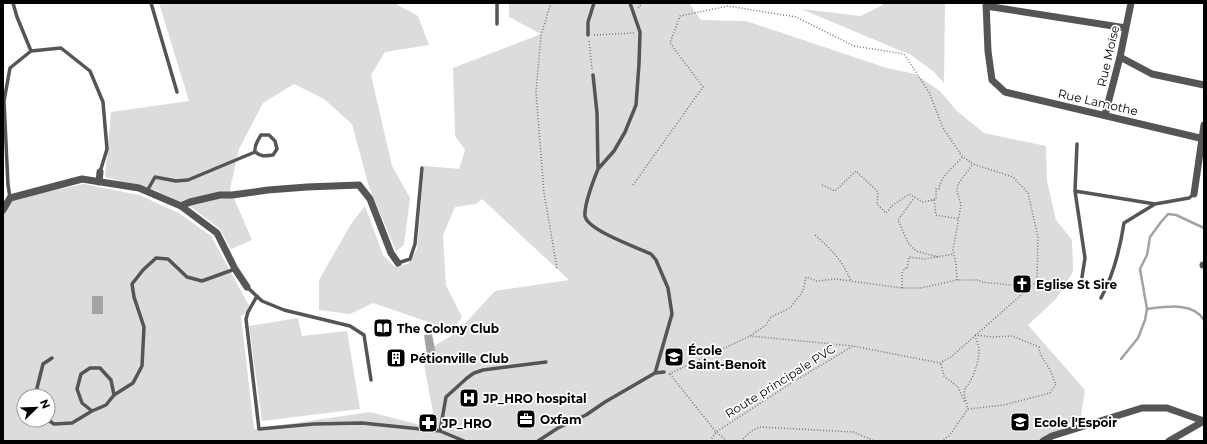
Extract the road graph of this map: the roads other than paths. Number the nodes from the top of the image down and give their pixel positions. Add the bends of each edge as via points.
1 (13, 3) edge
2 (151, 3) edge
3 (497, 3) edge
4 (594, 3) edge
5 (630, 3) edge
6 (1132, 3) edge
7 (986, 5) edge
8 (497, 24) dead end
9 (1126, 28) junction
10 (588, 35) road end
11 (31, 51) junction
12 (1120, 57) junction
13 (593, 75) road end
14 (1204, 85) edge
15 (176, 92) dead end
16 (1105, 115) junction
17 (1204, 125) edge
18 (1203, 138) edge
19 (1077, 144) dead end
20 (255, 152) junction
21 (422, 168) dead end
22 (598, 169) junction
23 (100, 172) joint
24 (99, 182) junction
25 (146, 191) junction
26 (1075, 192) junction
27 (1194, 194) joint
28 (10, 198) junction
29 (1155, 204) junction
30 (181, 206) junction
31 (3, 210) edge
32 (398, 262) joint
33 (234, 269) junction
34 (1082, 278) dead end
35 (247, 287) joint
36 (257, 296) junction
37 (1101, 298) dead end
38 (52, 358) dead end
39 (546, 362) dead end
40 (664, 372) road end
41 (655, 373) junction
42 (371, 380) dead end
43 (37, 388) edge
44 (114, 395) junction
45 (92, 410) junction
46 (1204, 421) edge
47 (56, 424) edge
48 (440, 431) junction
49 (464, 441) edge
50 (538, 441) edge
51 (1043, 441) edge
52 (1169, 441) edge

1 - 11 lane
2 - 15 lane
3 - 8 lane
4 - 10 lane via 588,22
5 - 22 lane via 640,32 636,105 614,151
6 - 9 street, Rue Moïse
7 - 9 street
7 - 16 street, Rue Lamothe via 992,80 1005,92
9 - 12 street, Rue Moïse
11 - 23 lane via 61,48 90,71 103,102 107,149
11 - 28 lane via 10,68 4,101
12 - 14 street via 1152,74
12 - 16 street, Rue Moïse
13 - 22 lane via 598,113
16 - 18 street, Rue Lamothe
17 - 18 street
18 - 27 street
19 - 26 lane
20 - 20 lane via 264,157 273,155 276,149 275,141 269,135 262,135
20 - 25 lane via 188,180 176,181 155,177
21 - 32 lane via 415,244 410,259
22 - 41 lane via 585,217 589,224 651,254 668,288 672,314
23 - 24 street
24 - 25 street
24 - 28 street via 82,179
25 - 30 street
26 - 29 lane
26 - 34 lane via 1086,258
27 - 29 lane via 1189,198
28 - 31 street
29 - 37 lane via 1124,223 1119,252
30 - 32 street via 220,195 307,186 359,185 370,199 391,253
30 - 33 street via 217,233
33 - 35 street
33 - 44 lane via 202,281 187,277 168,259 156,258 143,270 132,284 144,327 142,366 133,383
35 - 36 lane
36 - 42 lane via 262,301 284,310 350,326 364,334
36 - 48 lane via 246,319 259,429 362,423
38 - 43 lane via 43,364
39 - 48 lane via 474,373 446,397
40 - 41 lane
41 - 50 lane
44 - 45 lane via 106,405
44 - 45 lane via 111,380 100,368 88,368 81,374 77,389 82,403
45 - 47 lane via 72,422
46 - 51 street via 1167,408 1142,408
46 - 52 street
48 - 49 lane

